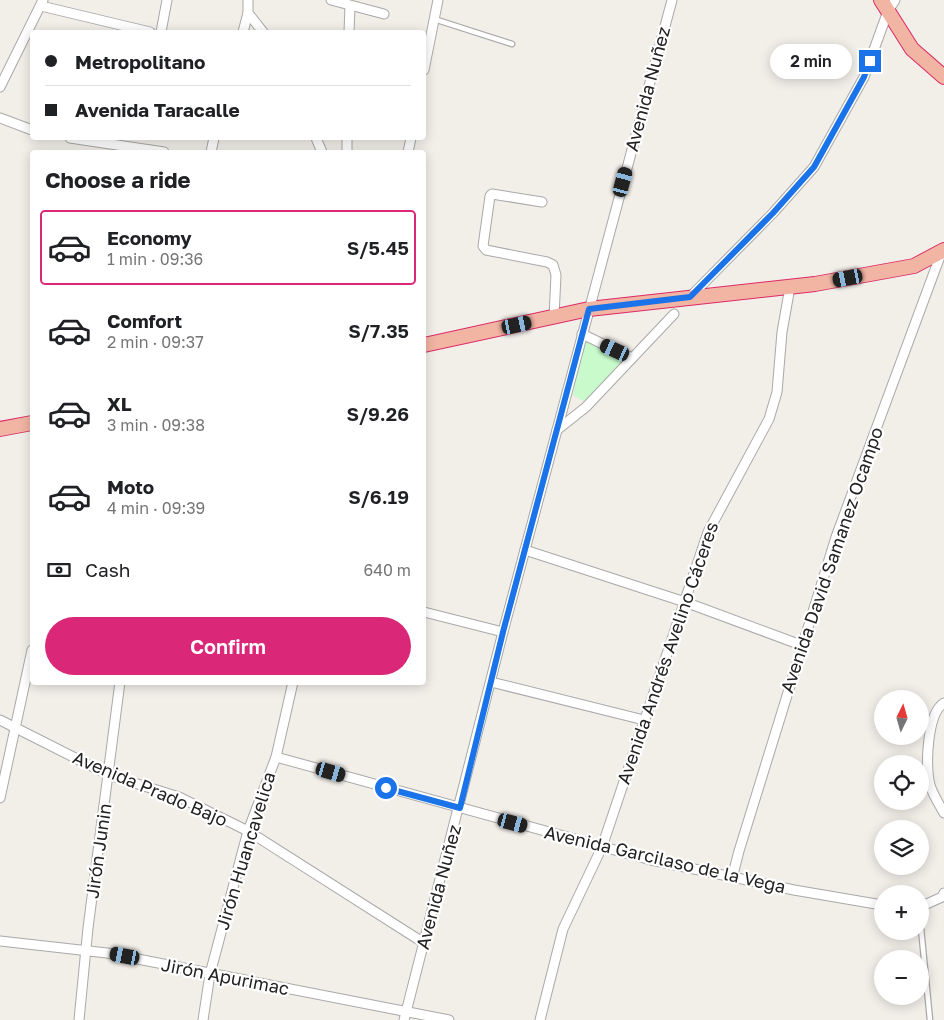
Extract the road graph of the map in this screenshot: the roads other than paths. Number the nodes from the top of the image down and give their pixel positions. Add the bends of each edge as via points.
1 (167, 0) edge
2 (248, 0) edge
3 (331, 0) edge
4 (438, 0) edge
5 (672, 0) edge
6 (42, 3) edge
7 (888, 4) edge
8 (350, 6) junction
9 (248, 13) junction
10 (384, 14) dead end
11 (434, 19) junction
12 (143, 30) edge
13 (161, 30) edge
14 (244, 30) edge
15 (261, 30) edge
16 (349, 30) edge
17 (512, 44) dead end
18 (426, 60) edge
19 (944, 77) edge
20 (0, 87) edge
21 (0, 118) edge
22 (30, 129) edge
23 (81, 140) edge
24 (136, 150) edge
25 (542, 202) dead end
26 (944, 249) edge
27 (790, 287) junction
28 (690, 297) junction
29 (589, 309) junction
30 (674, 314) dead end
31 (554, 317) junction
32 (582, 334) junction
33 (426, 345) edge
34 (632, 358) junction
35 (30, 423) edge
36 (0, 429) edge
37 (557, 430) junction
38 (525, 550) junction
39 (685, 602) junction
40 (426, 613) edge
41 (503, 632) junction
42 (801, 644) junction
43 (30, 660) edge
44 (491, 682) junction
45 (120, 685) edge
46 (293, 685) edge
47 (944, 703) edge
48 (0, 720) edge
49 (644, 720) junction
50 (16, 729) junction
51 (276, 757) junction
52 (109, 775) junction
53 (0, 798) edge
54 (460, 808) junction
55 (944, 813) edge
56 (248, 831) junction
57 (602, 848) junction
58 (732, 878) junction
59 (944, 893) edge
60 (929, 903) edge
61 (874, 905) edge
62 (0, 940) edge
63 (922, 940) edge
64 (424, 943) junction
65 (86, 950) junction
66 (210, 974) junction
67 (405, 1016) edge
68 (79, 1020) edge
69 (202, 1020) edge
70 (449, 1020) edge
71 (540, 1020) edge
72 (930, 1020) edge

1 - 13 street
2 - 9 street
3 - 8 street
4 - 11 street
5 - 29 street, Avenida Nuñez
6 - 12 street
6 - 20 street
7 - 19 highway via 912,49
7 - 28 street via 864,77 814,167
8 - 10 street
8 - 16 street
9 - 14 street
9 - 15 street
11 - 17 lane
11 - 18 street
21 - 22 street
23 - 24 street
25 - 31 street via 492,194 483,246 486,250 553,265 556,275
26 - 27 highway via 914,266
26 - 42 street, Avenida David Samanez Ocampo via 836,537
27 - 28 highway
27 - 39 street, Avenida Andrés Avelino Cáceres via 777,392 769,419 708,532
28 - 29 highway
29 - 31 highway
29 - 32 street, Avenida Nuñez
30 - 34 street
31 - 33 highway
32 - 34 street
32 - 37 street, Avenida Nuñez
34 - 37 street via 586,407
35 - 36 highway
37 - 38 street, Avenida Nuñez
38 - 39 street
38 - 41 street, Avenida Nuñez
39 - 42 street
39 - 49 street, Avenida Andrés Avelino Cáceres
40 - 41 street
41 - 44 street, Avenida Nuñez
42 - 58 street, Avenida David Samanez Ocampo
43 - 50 street
44 - 49 street
44 - 54 street, Avenida Nuñez
45 - 52 street, Jirón Junin
46 - 51 street, Jirón Huancavelica
47 - 55 street via 931,729 927,766 930,786
48 - 50 street, Avenida Prado Bajo
49 - 57 street, Avenida Andrés Avelino Cáceres
50 - 52 street, Avenida Prado Bajo
50 - 53 street
51 - 54 street, Avenida Garcilaso de la Vega
51 - 56 street, Jirón Huancavelica
52 - 56 street, Avenida Prado Bajo via 179,797
52 - 65 street, Jirón Junin
54 - 57 street, Avenida Garcilaso de la Vega
54 - 64 street, Avenida Nuñez
56 - 64 street, Avenida Prado Bajo
56 - 66 street, Jirón Huancavelica
57 - 58 street, Avenida Garcilaso de la Vega
57 - 71 street, Avenida Andrés Avelino Cáceres via 563,929
58 - 61 street, Avenida Garcilaso de la Vega
59 - 60 street
62 - 65 street, Jirón Apurimac
63 - 72 lane
64 - 67 street, Avenida Nuñez
65 - 66 street, Jirón Apurimac
65 - 68 street, Jirón Junin
66 - 67 street, Jirón Apurimac
66 - 69 street, Jirón Huancavelica
67 - 70 street, Jirón Apurimac

